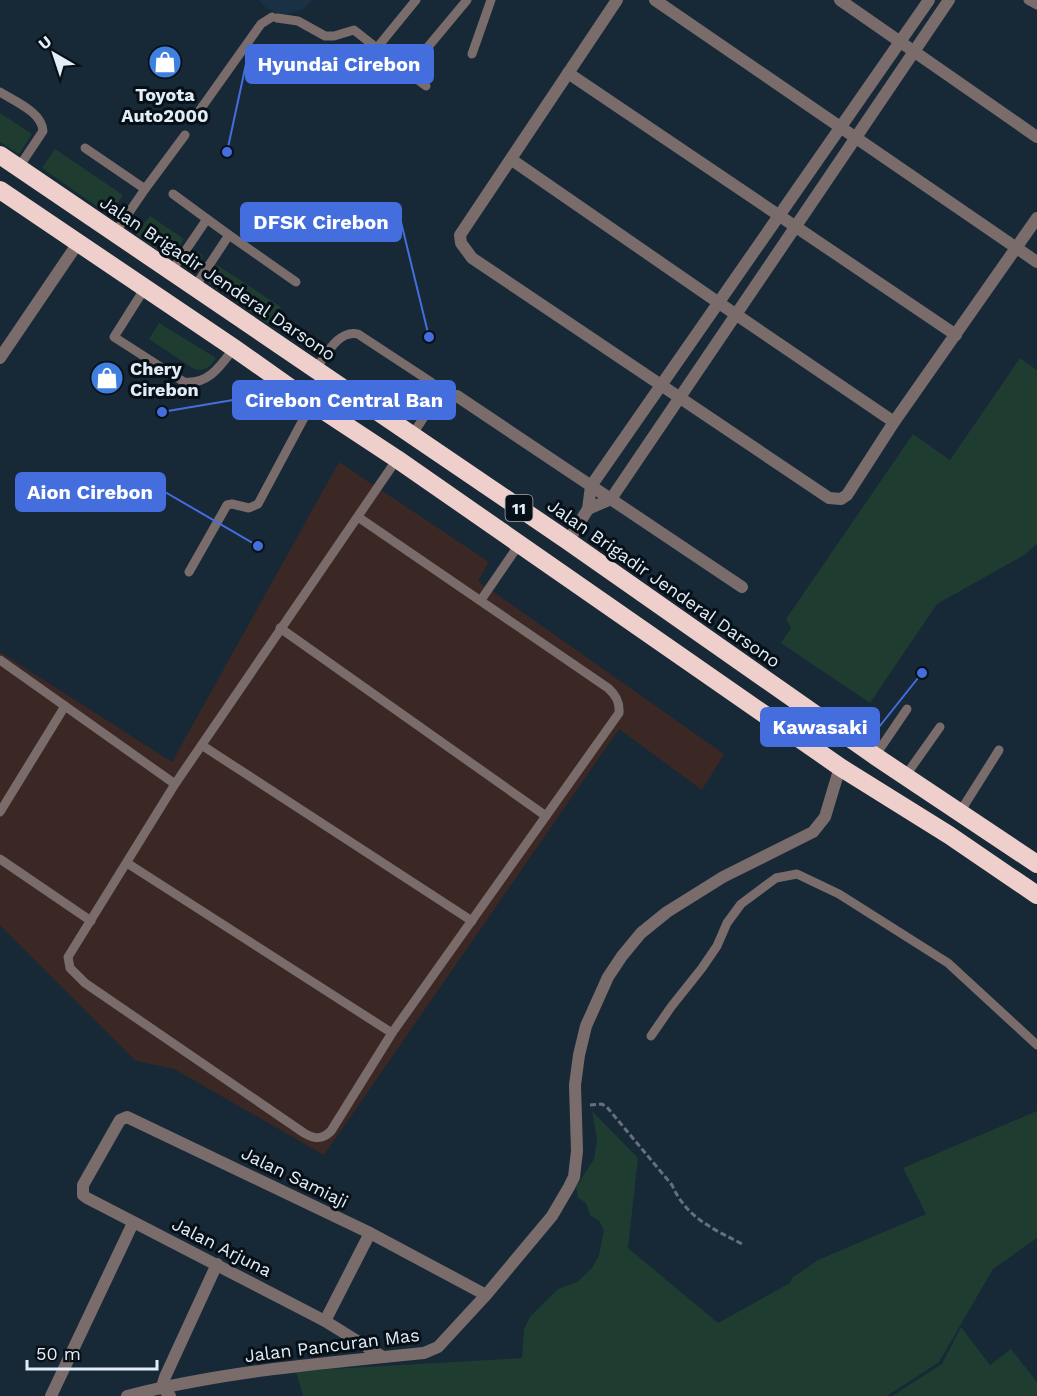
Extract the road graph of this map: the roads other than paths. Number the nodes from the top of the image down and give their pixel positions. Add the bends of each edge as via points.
1 (416, 0) edge
2 (467, 0) edge
3 (490, 0) edge
4 (617, 0) edge
5 (655, 0) edge
6 (840, 0) edge
7 (929, 0) edge
8 (949, 0) edge
9 (1028, 0) edge
10 (1037, 6) edge
11 (900, 41) junction
12 (376, 49) junction
13 (915, 52) junction
14 (472, 54) dead end
15 (407, 72) junction
16 (568, 73) junction
17 (426, 86) dead end
18 (0, 92) edge
19 (197, 114) dead end
20 (841, 127) junction
21 (185, 135) dead end
22 (1037, 137) edge
23 (857, 138) junction
24 (84, 148) dead end
25 (0, 155) edge
26 (512, 160) junction
27 (19, 167) junction
28 (145, 189) junction
29 (0, 190) edge
30 (173, 194) dead end
31 (779, 216) junction
32 (1037, 218) edge
33 (207, 219) junction
34 (796, 228) junction
35 (115, 233) junction
36 (229, 235) junction
37 (78, 243) junction
38 (1016, 247) junction
39 (1037, 262) edge
40 (171, 272) junction
41 (296, 282) dead end
42 (145, 288) junction
43 (194, 288) junction
44 (719, 303) junction
45 (736, 315) junction
46 (956, 334) junction
47 (234, 348) junction
48 (0, 358) edge
49 (315, 370) junction
50 (661, 385) junction
51 (457, 396) dead end
52 (680, 397) junction
53 (312, 403) junction
54 (894, 422) junction
55 (412, 435) junction
56 (397, 459) junction
57 (591, 486) junction
58 (611, 499) junction
59 (588, 509) junction
60 (358, 517) junction
61 (568, 541) junction
62 (520, 543) junction
63 (189, 572) dead end
64 (742, 587) dead end
65 (482, 600) junction
66 (280, 628) junction
67 (0, 660) edge
68 (65, 706) junction
69 (907, 709) dead end
70 (940, 727) dead end
71 (203, 746) junction
72 (999, 750) dead end
73 (875, 756) junction
74 (840, 767) junction
75 (906, 775) junction
76 (175, 784) junction
77 (0, 812) edge
78 (960, 812) junction
79 (546, 816) junction
80 (0, 859) edge
81 (127, 863) junction
82 (1037, 864) edge
83 (1037, 895) edge
84 (91, 921) junction
85 (472, 921) junction
86 (392, 1033) junction
87 (651, 1036) dead end
88 (1037, 1045) edge
89 (101, 1154) joint
90 (133, 1223) junction
91 (370, 1233) junction
92 (217, 1264) junction
93 (486, 1295) junction
94 (325, 1321) junction
95 (382, 1357) junction
96 (166, 1392) edge
97 (51, 1396) edge
98 (127, 1396) edge

1 - 12 lane
2 - 15 lane
3 - 14 lane
4 - 16 street
5 - 20 street
6 - 11 street
7 - 11 street
8 - 13 street
9 - 10 lane
11 - 13 street
11 - 20 street
12 - 15 lane
12 - 19 lane via 354,30 326,36 298,21 275,17 261,24
13 - 22 street
13 - 23 street
15 - 17 lane
16 - 26 street
16 - 31 street
18 - 27 lane via 42,122 43,130
20 - 23 street
20 - 31 street
21 - 28 lane
23 - 34 street
23 - 38 street
24 - 28 lane
25 - 27 highway, Jalan Brigadir Jenderal Darsono / 11
26 - 44 street
26 - 50 street via 460,235 461,243 472,258
27 - 35 highway, Jalan Brigadir Jenderal Darsono / 11
28 - 35 lane
29 - 37 highway, 11
30 - 33 lane
31 - 34 street
31 - 44 street
32 - 38 street
33 - 36 lane
33 - 40 lane
34 - 45 street
34 - 46 street
35 - 40 highway, Jalan Brigadir Jenderal Darsono / 11
36 - 41 lane
36 - 43 lane
37 - 42 highway, 11
37 - 48 street
38 - 39 street
38 - 46 street
40 - 43 highway, Jalan Brigadir Jenderal Darsono / 11
42 - 47 highway, 11
42 - 47 lane via 114,338 184,382 193,383 212,374
43 - 49 highway, Jalan Brigadir Jenderal Darsono / 11
44 - 45 street
44 - 50 street
45 - 52 street
45 - 54 street
46 - 54 street
47 - 53 highway, 11
49 - 55 highway, Jalan Brigadir Jenderal Darsono / 11
49 - 55 lane via 341,338 352,332 431,381 435,392
50 - 52 street
50 - 57 street
51 - 57 street
52 - 54 street via 835,500 847,495
52 - 58 street
53 - 56 highway, 11
53 - 63 lane via 258,504 249,508 227,505
55 - 61 highway, Jalan Brigadir Jenderal Darsono / 11
56 - 60 lane
56 - 62 highway, 11
57 - 58 street
57 - 59 street
58 - 59 street
58 - 64 street
59 - 61 street
60 - 65 lane
60 - 66 lane
61 - 73 highway, Jalan Brigadir Jenderal Darsono / 11
62 - 65 lane
62 - 74 highway, 11
65 - 79 lane via 608,688 619,703 619,713
66 - 71 lane
66 - 79 lane
67 - 68 lane
68 - 76 lane
68 - 77 lane
69 - 73 lane
70 - 75 lane
71 - 76 lane
71 - 85 lane
72 - 78 lane
73 - 75 highway, Jalan Brigadir Jenderal Darsono / 11
74 - 83 highway, 11
74 - 93 street, Jalan Pancuran Mas via 825,817 813,832 675,906 641,933 622,956 586,1026 579,1055 575,1085 577,1151 569,1187 552,1216
75 - 78 highway, Jalan Brigadir Jenderal Darsono / 11
76 - 81 lane
78 - 82 highway, Jalan Brigadir Jenderal Darsono / 11
79 - 85 lane
80 - 84 lane
81 - 84 lane
81 - 86 lane
84 - 86 lane via 68,957 75,974 316,1138 330,1131
85 - 86 lane
87 - 88 lane via 702,968 741,904 776,878 797,874 839,894 948,963
89 - 90 street, Jalan Arjuna via 83,1185 83,1195
89 - 91 street, Jalan Samiaji via 118,1122 127,1117
90 - 92 street, Jalan Arjuna
90 - 97 street
91 - 93 street, Jalan Samiaji
91 - 94 street
92 - 94 street, Jalan Arjuna
92 - 96 street via 167,1371
93 - 95 street, Jalan Pancuran Mas via 431,1352
94 - 95 street, Jalan Arjuna
95 - 96 street, Jalan Pancuran Mas via 282,1366
96 - 98 street, Jalan Pancuran Mas

